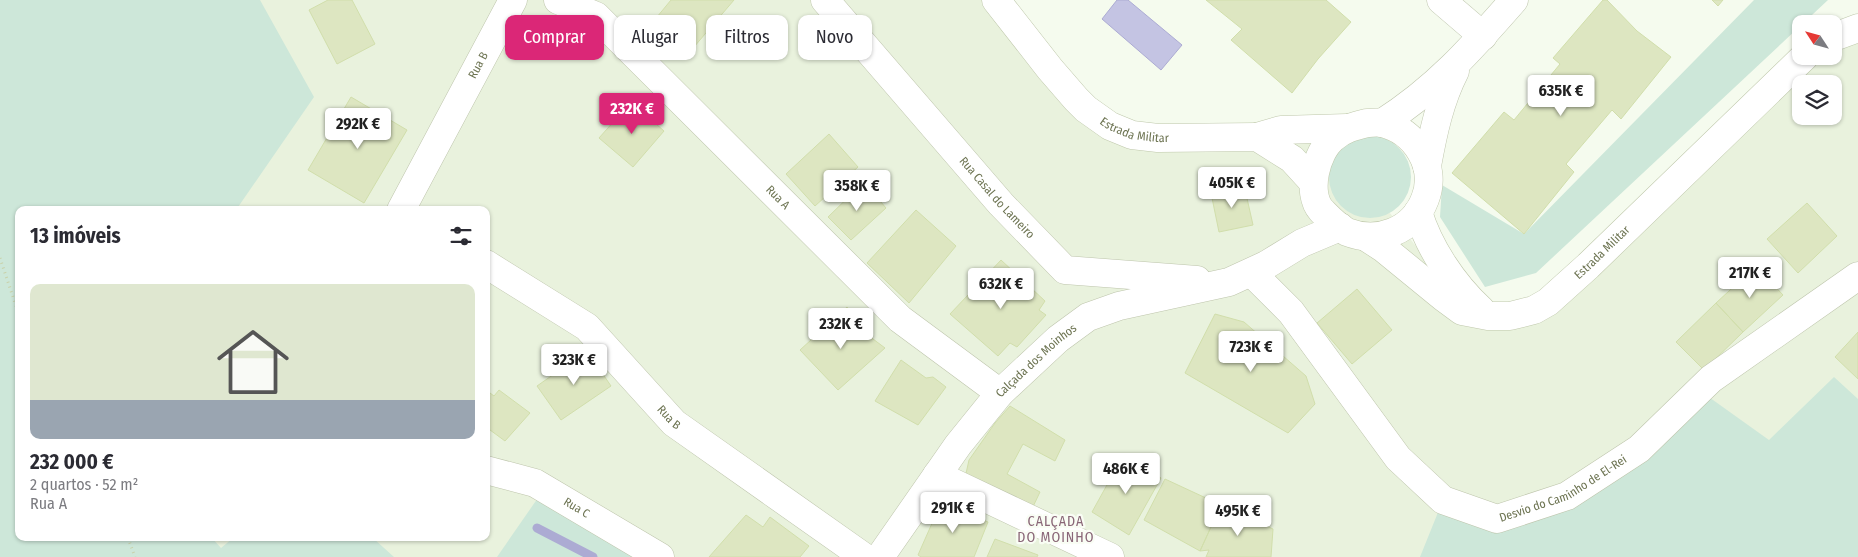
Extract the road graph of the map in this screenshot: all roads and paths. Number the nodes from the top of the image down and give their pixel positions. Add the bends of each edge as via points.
1 (513, 0) edge
2 (558, 0) edge
3 (825, 0) edge
4 (996, 0) edge
5 (1441, 0) edge
6 (1514, 0) edge
7 (1858, 28) edge
8 (1842, 34) edge
9 (1483, 36) junction
10 (1460, 61) junction
11 (1796, 65) edge
12 (1382, 124) junction
13 (1347, 128) junction
14 (1258, 137) junction
15 (1427, 166) junction
16 (1314, 193) junction
17 (403, 206) edge
18 (1418, 212) junction
19 (1340, 227) junction
20 (1366, 237) junction
21 (0, 258) edge
22 (490, 266) edge
23 (1249, 274) junction
24 (1858, 276) edge
25 (15, 303) edge
26 (1488, 316) junction
27 (1000, 393) junction
28 (490, 471) edge
29 (937, 475) junction
30 (129, 541) edge
31 (135, 557) edge
32 (660, 557) edge
33 (864, 557) edge
34 (880, 557) edge
35 (1110, 557) edge

1 - 17 street, Rua B
2 - 27 street, Rua A via 596,16 900,319
3 - 23 street, Rua Casal do Lameiro via 1000,204 1065,270
4 - 14 street, Estrada Militar via 1076,99 1110,126 1158,138
5 - 9 street
6 - 9 street
7 - 8 street
9 - 10 street
10 - 12 street via 1409,107
10 - 15 street via 1442,103
11 - 26 street, Estrada Militar via 1548,302 1534,310 1510,316
12 - 13 street via 1367,123
12 - 15 street via 1405,133 1419,147
13 - 14 street, Estrada Militar via 1281,130
13 - 16 street via 1331,139 1318,159
14 - 16 street via 1292,159
15 - 18 street via 1429,180
16 - 19 street via 1332,221
16 - 23 street via 1298,230
18 - 20 street via 1403,228 1384,236
18 - 26 street via 1423,229 1452,277
19 - 20 street
19 - 23 street, Calçada dos Moinhos via 1302,243
20 - 26 street, Estrada Militar via 1462,310
21 - 25 path
22 - 33 street, Rua B via 587,327 674,423
23 - 24 street, Desvio do Caminho de El-Rei via 1291,312 1398,458 1442,500 1497,519 1567,496 1639,449 1710,379
23 - 27 street, Calçada dos Moinhos via 1119,306 1088,318 1058,339
27 - 29 street, Calçada dos Moinhos
28 - 32 street, Rua C via 534,483
29 - 34 street, Calçada dos Moinhos
29 - 35 street
30 - 31 path

